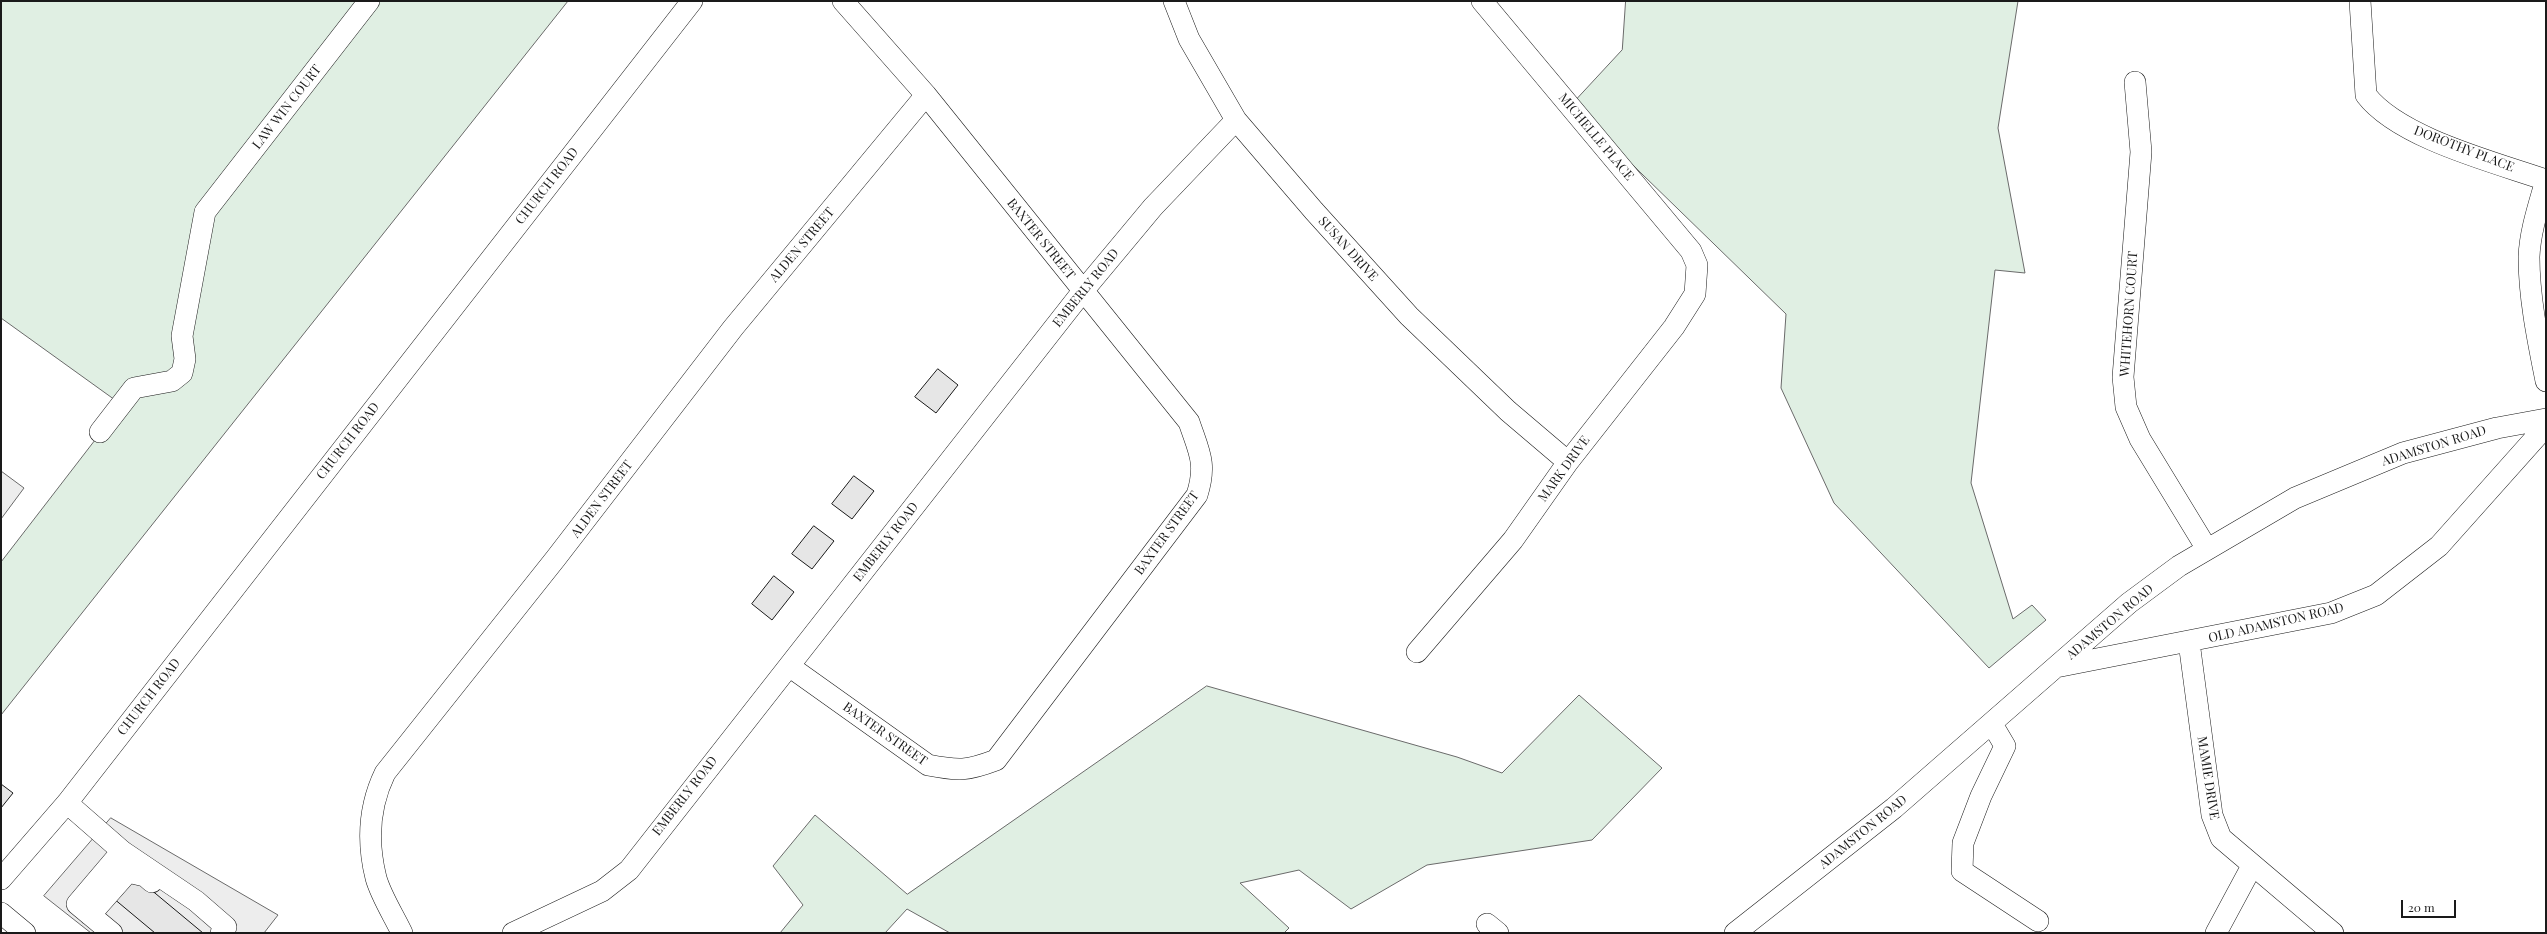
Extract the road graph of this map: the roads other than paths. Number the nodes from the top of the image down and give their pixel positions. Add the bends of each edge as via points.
1 (369, 1) edge
2 (692, 1) edge
3 (842, 1) edge
4 (1174, 1) edge
5 (1482, 1) edge
6 (2360, 1) edge
7 (2134, 82) dead end
8 (926, 95) junction
9 (1236, 120) junction
10 (2546, 180) edge
11 (1696, 278) joint
12 (1082, 291) junction
13 (2546, 381) edge
14 (2546, 419) edge
15 (2546, 426) edge
16 (100, 432) dead end
17 (1568, 462) junction
18 (2207, 549) junction
19 (2189, 642) junction
20 (1417, 652) dead end
21 (789, 666) junction
22 (2056, 668) junction
23 (1992, 724) junction
24 (67, 804) junction
25 (122, 851) junction
26 (2252, 866) junction
27 (1, 879) edge
28 (196, 901) junction
29 (1, 913) edge
30 (90, 915) junction
31 (2038, 921) dead end
32 (25, 933) edge
33 (112, 933) edge
34 (221, 933) edge
35 (402, 933) edge
36 (513, 933) edge
37 (1735, 933) edge
38 (2216, 933) edge
39 (2333, 933) edge

1 - 16 street, LAW WIN COURT via 205,212 182,336 185,359 182,373 172,381 134,388
2 - 24 street, CHURCH ROAD
3 - 8 street, BAXTER STREET
4 - 9 street, SUSAN DRIVE via 1189,39
5 - 11 street, MICHELLE PLACE via 1691,251 1697,265
6 - 10 street, DOROTHY PLACE via 2366,95 2375,108 2422,135
7 - 18 street, WHITEHORN COURT via 2141,152 2123,377 2126,407 2140,439
8 - 12 street, BAXTER STREET
8 - 35 street, ALDEN STREET via 733,328 556,558 385,773 375,793 371,814 371,843 376,878
9 - 12 street, EMBERLY ROAD via 1153,207
9 - 17 street, SUSAN DRIVE via 1314,212 1409,316 1508,411
10 - 13 street via 2534,220 2529,257 2536,334
11 - 17 street, MARK DRIVE via 1695,294 1674,327
12 - 21 street, EMBERLY ROAD
12 - 21 street, BAXTER STREET via 1189,422 1203,463 1203,477 1197,496 996,760 969,770 951,770 928,765
14 - 18 street, ADAMSTON ROAD via 2497,428 2403,453 2295,498
15 - 19 street, OLD ADAMSTON ROAD via 2439,546 2376,595 2331,613
17 - 20 street, MARK DRIVE via 1513,540
18 - 22 street, ADAMSTON ROAD via 2129,603
19 - 22 street, OLD ADAMSTON ROAD
19 - 26 street, MAMIE DRIVE via 2212,814 2221,838
21 - 36 street, EMBERLY ROAD via 739,726 629,870 602,891
22 - 23 street, ADAMSTON ROAD
23 - 31 street via 2005,746 1981,796 1964,843 1962,871
23 - 37 street, ADAMSTON ROAD via 1894,808
24 - 25 street
24 - 27 street, CHURCH ROAD
25 - 28 street
25 - 30 street via 77,904
26 - 38 street
26 - 39 street, MAMIE DRIVE
28 - 30 street via 172,895 145,876 128,872
28 - 34 street via 226,927
29 - 32 street
30 - 33 street

